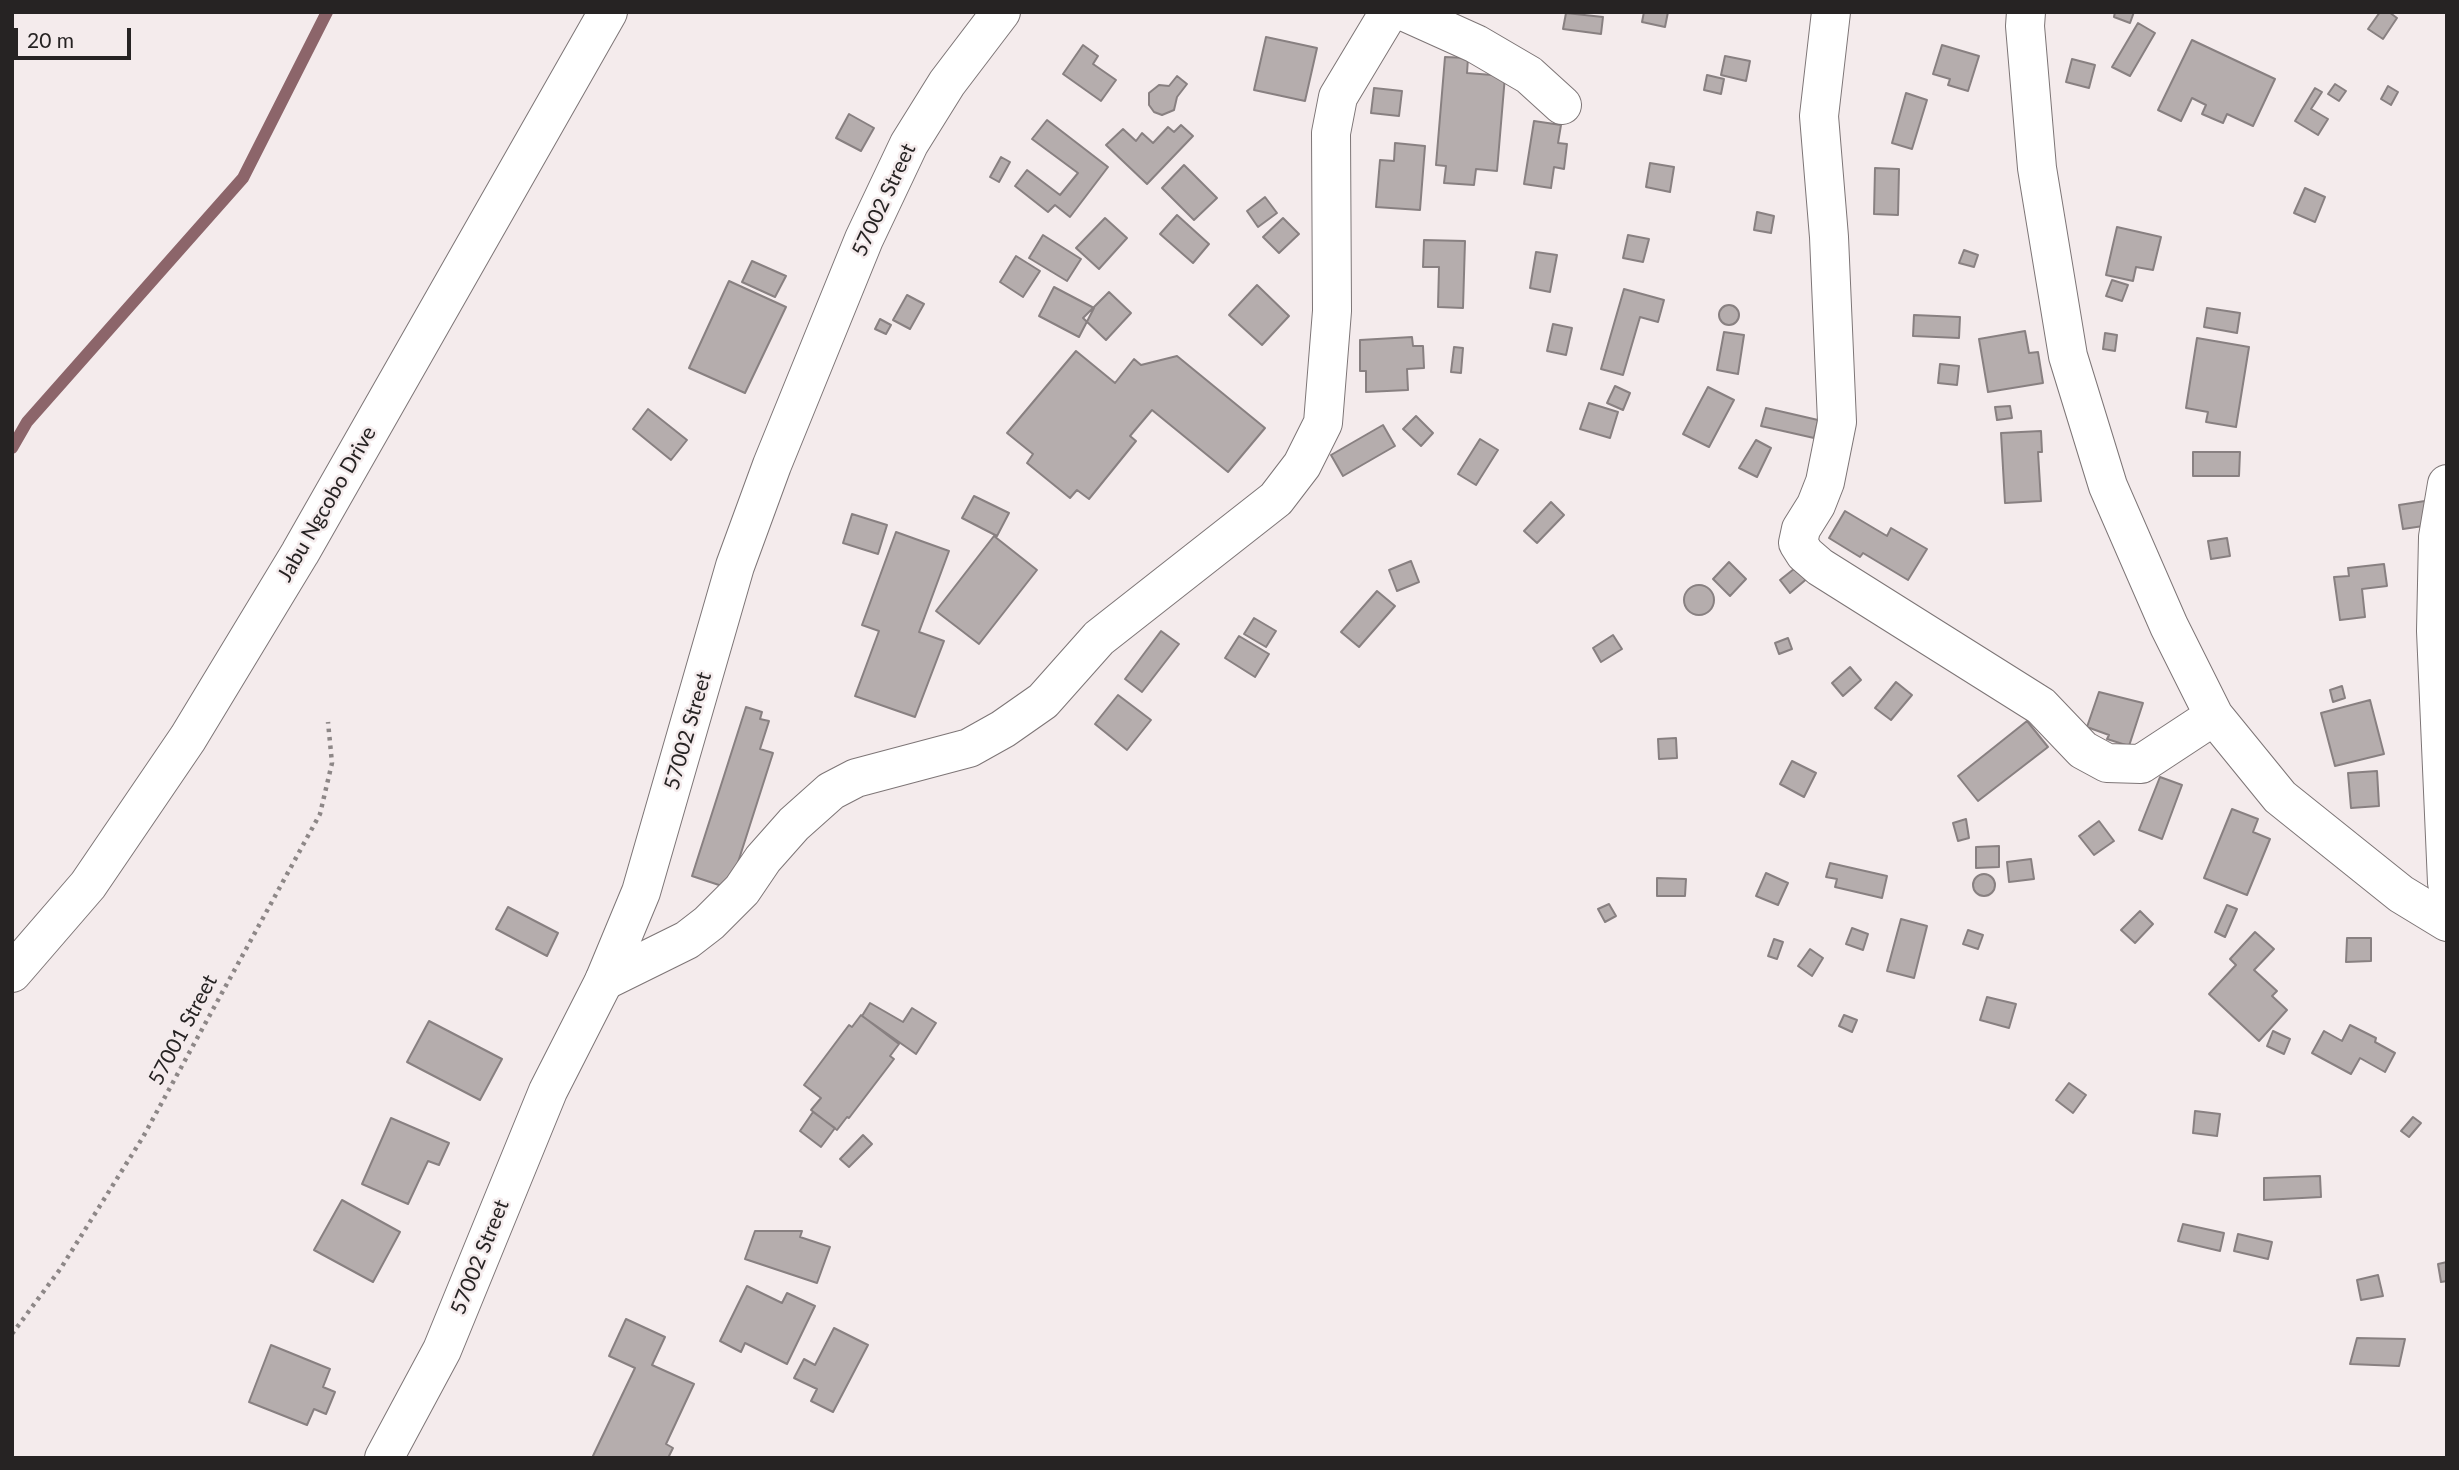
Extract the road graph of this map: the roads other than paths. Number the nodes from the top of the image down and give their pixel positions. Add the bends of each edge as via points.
1 (608, 12) edge
2 (1001, 12) edge
3 (1389, 12) edge
4 (1405, 12) edge
5 (1830, 12) edge
6 (2026, 12) edge
7 (1562, 105) dead end
8 (2447, 484) edge
9 (2214, 716) junction
10 (2447, 883) edge
11 (2447, 922) edge
12 (12, 973) edge
13 (604, 981) junction
14 (384, 1458) edge

1 - 12 street, Jabu Ngcobo Drive via 300,553 188,738 88,885
2 - 13 street, 57002 Street via 947,83 909,144 820,344 735,566 641,892
3 - 13 street via 1338,97 1331,132 1332,311 1323,423 1302,466 1276,499 1099,638 1042,701 1003,729 969,748 856,778 831,791 794,824 762,859 743,890 709,923 687,940
4 - 7 street via 1508,62
5 - 9 street via 1819,116 1837,422 1825,482 1801,529 1800,548 1820,567 2041,706 2094,758 2141,764
6 - 9 street via 2037,167 2068,356 2108,486
8 - 10 street via 2438,537 2436,631
9 - 11 street via 2280,797 2401,894
13 - 14 street, 57002 Street via 548,1091 442,1350

